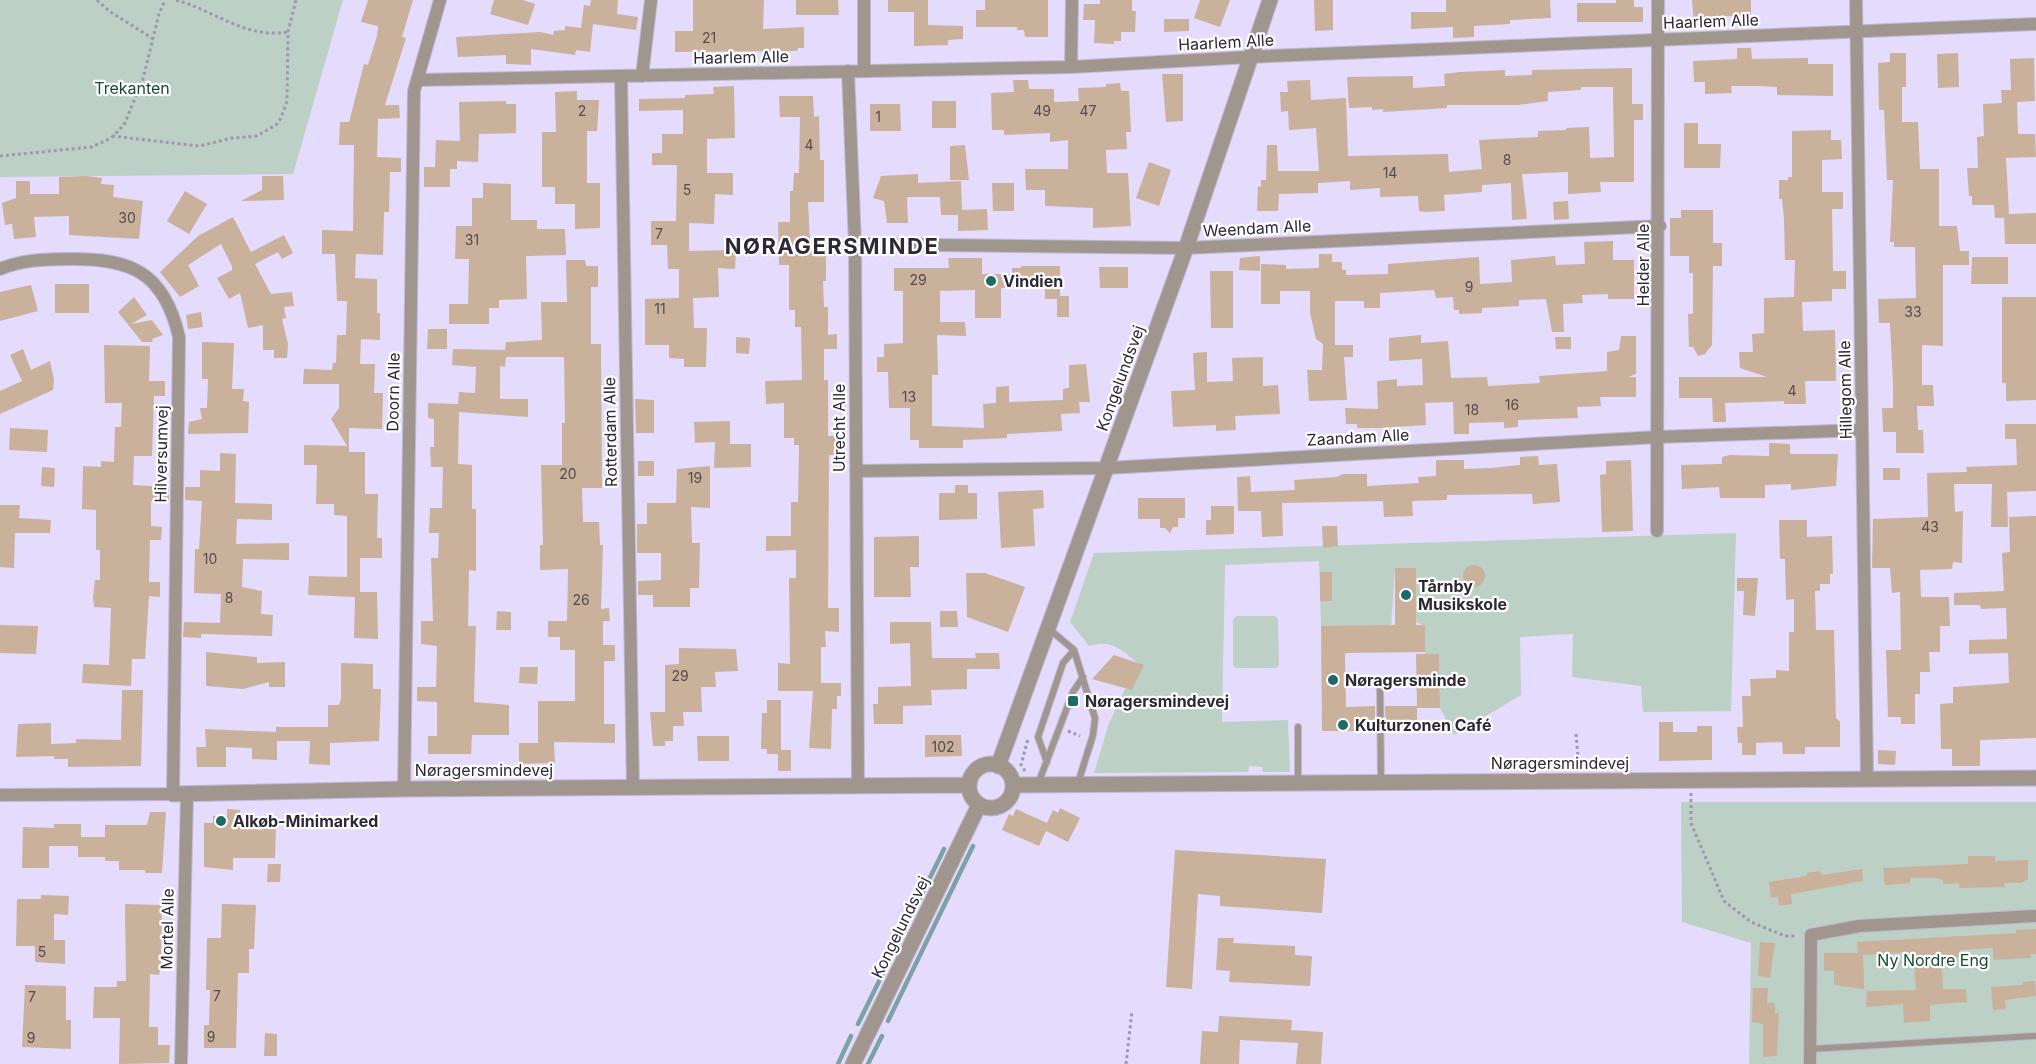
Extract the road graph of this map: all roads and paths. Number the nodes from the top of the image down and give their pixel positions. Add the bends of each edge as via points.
1 (97, 0) edge
2 (165, 0) edge
3 (176, 0) edge
4 (296, 0) edge
5 (440, 0) edge
6 (651, 0) edge
7 (864, 0) edge
8 (1072, 0) edge
9 (1270, 0) edge
10 (1658, 0) edge
11 (1856, 0) edge
12 (2036, 24) edge
13 (1857, 31) junction
14 (288, 32) junction
15 (155, 40) junction
16 (1659, 40) junction
17 (1250, 57) junction
18 (1071, 67) junction
19 (848, 71) junction
20 (864, 71) junction
21 (642, 76) junction
22 (621, 77) junction
23 (417, 80) junction
24 (112, 136) junction
25 (0, 156) edge
26 (1660, 226) junction
27 (855, 244) junction
28 (1186, 248) junction
29 (0, 268) edge
30 (1862, 430) junction
31 (1658, 437) junction
32 (1107, 468) junction
33 (856, 471) junction
34 (1657, 531) dead end
35 (1048, 627) junction
36 (1074, 650) junction
37 (1083, 677) junction
38 (1380, 685) dead end
39 (1298, 727) dead end
40 (1576, 734) dead end
41 (1029, 735) dead end
42 (1047, 762) junction
43 (998, 766) junction
44 (2036, 778) edge
45 (1036, 779) junction
46 (1867, 779) junction
47 (1691, 780) junction
48 (1580, 781) junction
49 (1299, 783) junction
50 (1381, 783) junction
51 (858, 785) junction
52 (969, 785) junction
53 (1012, 785) junction
54 (1078, 785) junction
55 (633, 787) junction
56 (404, 789) junction
57 (180, 794) junction
58 (0, 795) edge
59 (979, 805) junction
60 (2036, 916) edge
61 (1811, 935) junction
62 (1132, 1011) dead end
63 (2036, 1036) edge
64 (1810, 1049) junction
65 (181, 1064) edge
66 (853, 1064) edge
67 (1126, 1064) edge
68 (1810, 1064) edge

1 - 15 path
2 - 15 path
3 - 14 path via 205,9 244,29 272,34
4 - 14 path
5 - 23 street, Doorn Alle
6 - 21 street
7 - 20 street
8 - 18 street
9 - 17 street, Kongelundsvej
10 - 16 street, Helder Alle
11 - 13 street, Hillegom Alle
12 - 13 street, Haarlem Alle
13 - 16 street, Haarlem Alle
13 - 30 street, Hillegom Alle
14 - 24 path via 285,110 266,132 199,146
15 - 24 path via 133,106 124,125
16 - 17 street, Haarlem Alle
16 - 26 street, Helder Alle
17 - 18 street, Haarlem Alle
17 - 28 street, Kongelundsvej
18 - 20 street, Haarlem Alle
19 - 20 street, Haarlem Alle
19 - 21 street, Haarlem Alle
19 - 27 street, Utrecht Alle
21 - 22 street, Haarlem Alle
22 - 23 street, Haarlem Alle
22 - 55 street, Rotterdam Alle
23 - 56 street, Doorn Alle
24 - 25 path via 92,147
26 - 28 street, Weendam Alle
26 - 31 street, Helder Alle
27 - 28 street, Weendam Alle
27 - 33 street, Utrecht Alle
28 - 32 street, Kongelundsvej
29 - 57 street, Hilversumvej via 38,259 102,258 125,264 146,276 174,314 179,337
30 - 31 street, Zaandam Alle
30 - 46 street, Hillegom Alle
31 - 32 street, Zaandam Alle
31 - 34 street, Helder Alle
32 - 33 street, Zaandam Alle
32 - 35 street, Kongelundsvej
33 - 51 street, Utrecht Alle
35 - 36 lane
35 - 43 street, Kongelundsvej
36 - 37 lane
36 - 42 lane via 1064,663 1038,737
37 - 42 lane via 1072,692
37 - 54 lane via 1095,718
38 - 50 lane
39 - 49 lane
40 - 48 path
41 - 45 path via 1021,765
42 - 45 lane
43 - 52 street via 982,766
43 - 53 street via 1005,770
44 - 46 street, Nøragersmindevej
45 - 53 street, Nøragersmindevej
45 - 54 street, Nøragersmindevej
46 - 47 street, Nøragersmindevej
47 - 48 street, Nøragersmindevej
47 - 61 path via 1691,823 1724,901 1751,922 1785,936
48 - 50 street, Nøragersmindevej
49 - 50 street, Nøragersmindevej
49 - 54 street, Nøragersmindevej
51 - 52 street, Nøragersmindevej
51 - 55 street, Nøragersmindevej
52 - 59 street
53 - 59 street via 1008,800 1002,805
55 - 56 street, Nøragersmindevej
56 - 57 street, Nøragersmindevej
57 - 58 street, Nøragersmindevej
57 - 65 street, Mortel Alle
59 - 66 street, Kongelundsvej
60 - 61 street via 1859,926
61 - 64 street
62 - 67 path
63 - 64 lane
64 - 68 street

